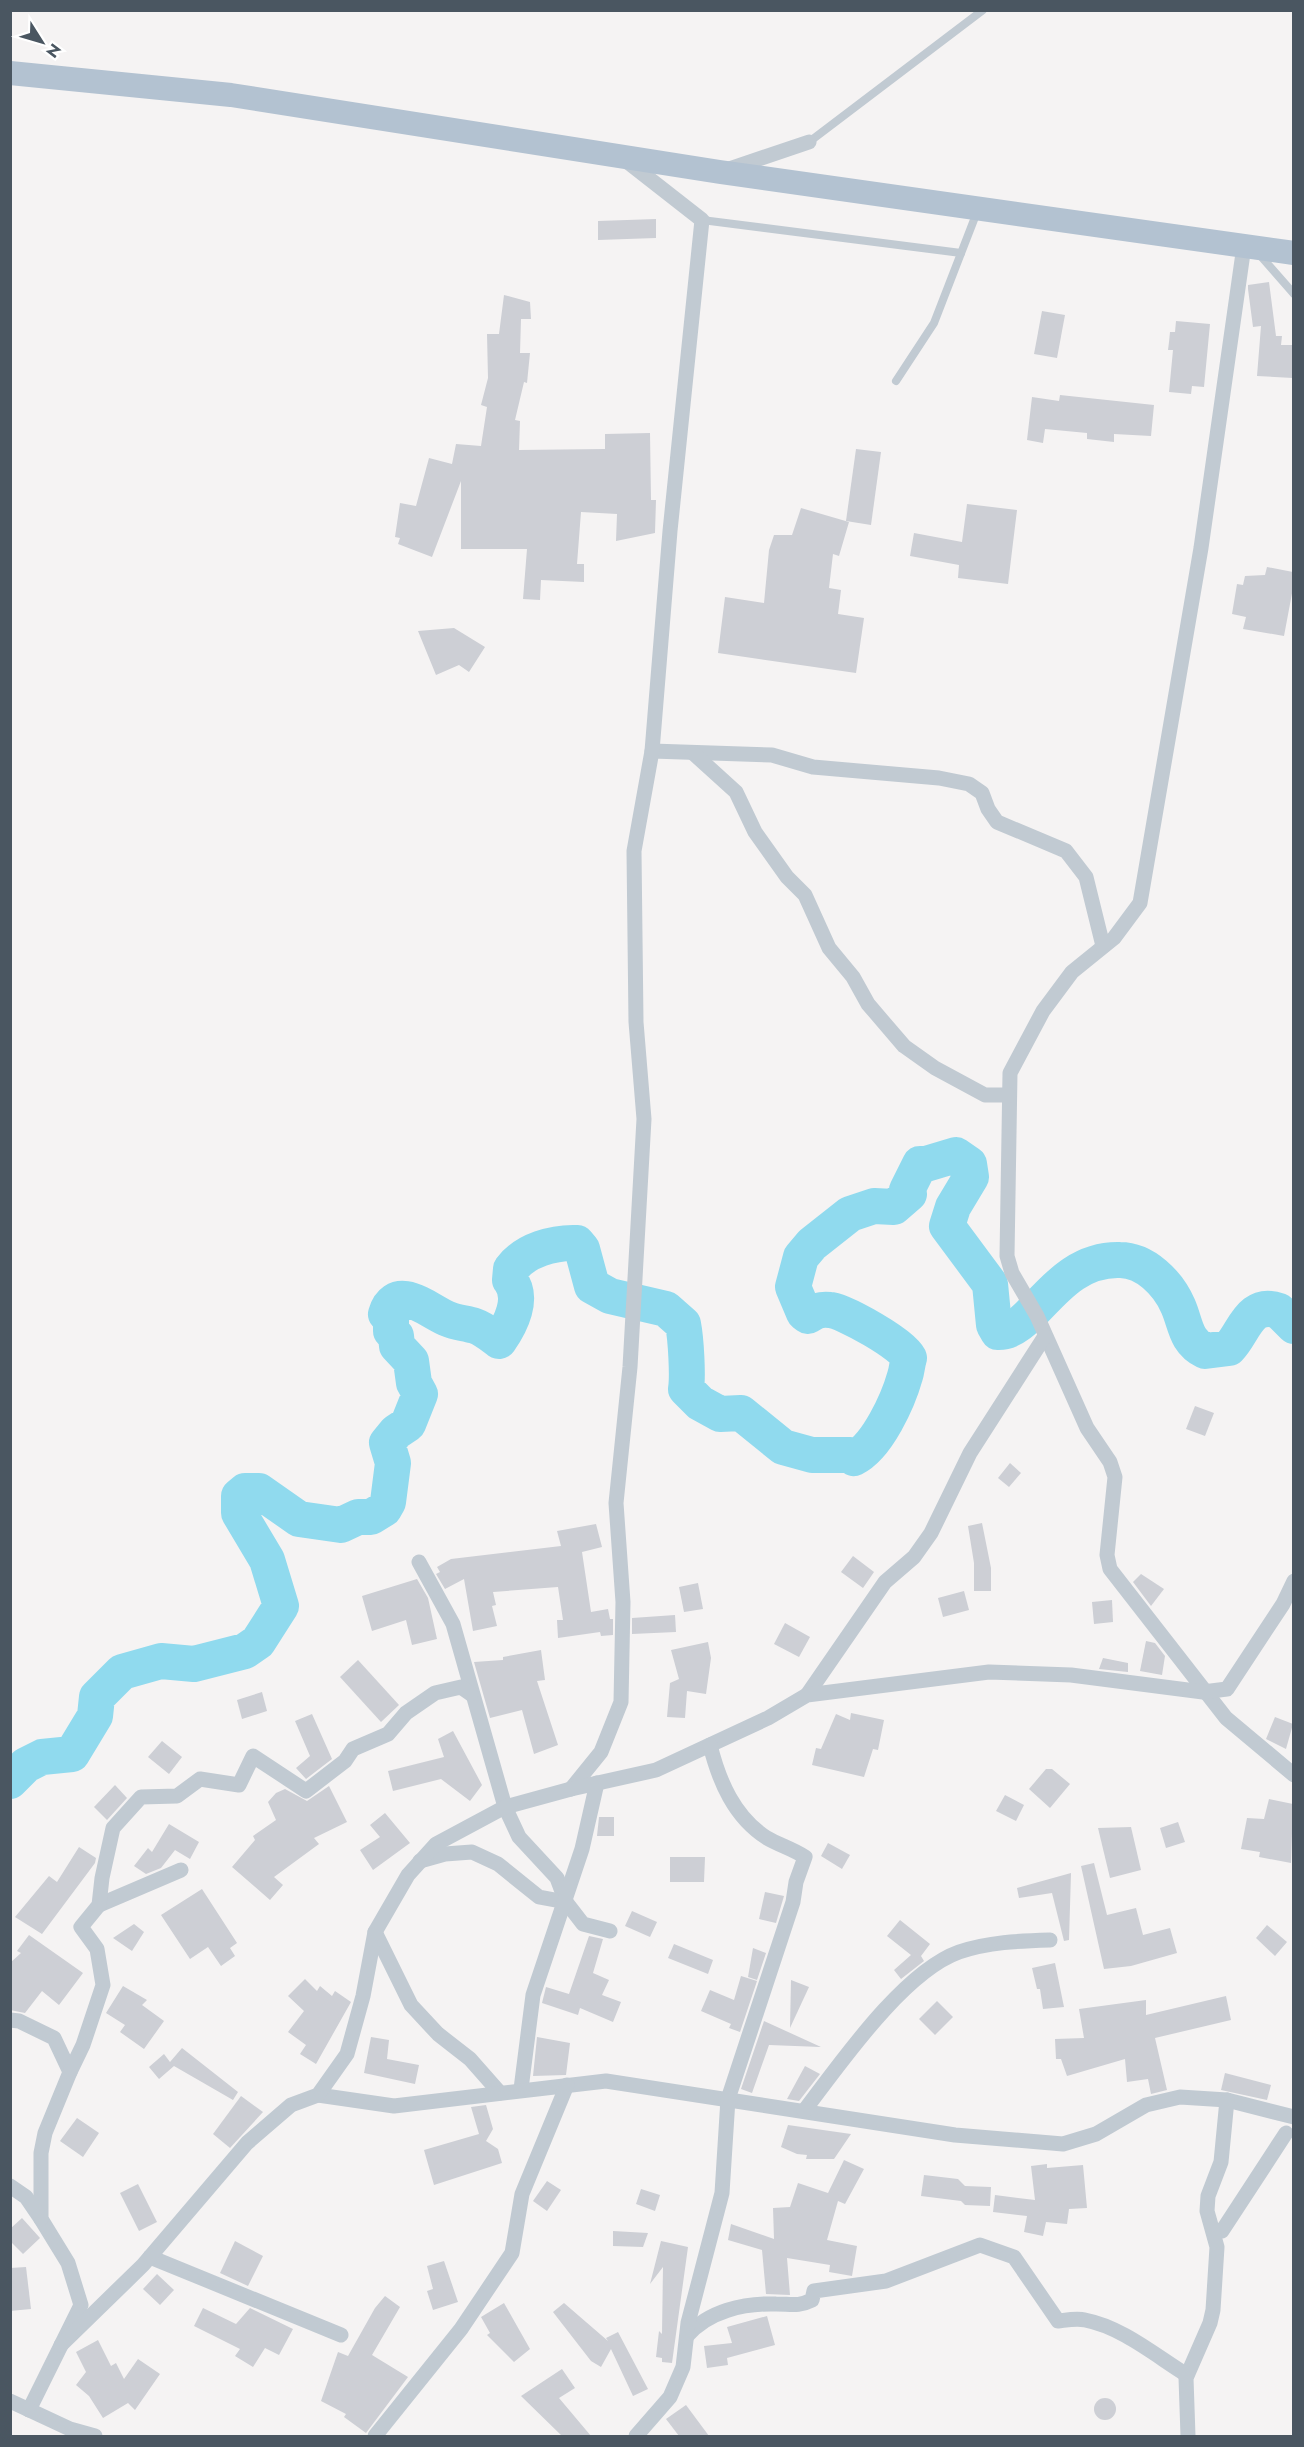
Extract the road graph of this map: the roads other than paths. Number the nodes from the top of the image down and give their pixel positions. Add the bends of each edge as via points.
1 (983, 10) edge
2 (10, 73) edge
3 (809, 142) joint
4 (620, 155) junction
5 (720, 172) junction
6 (979, 208) junction
7 (702, 220) junction
8 (1248, 246) junction
9 (961, 253) junction
10 (1293, 253) edge
11 (1293, 294) edge
12 (896, 381) dead end
13 (652, 751) junction
14 (693, 753) junction
15 (1103, 946) junction
16 (1010, 1095) junction
17 (1045, 1336) junction
18 (419, 1562) dead end
19 (1293, 1581) edge
20 (1203, 1692) junction
21 (471, 1694) junction
22 (807, 1695) junction
23 (710, 1745) junction
24 (1293, 1775) edge
25 (597, 1783) junction
26 (571, 1789) junction
27 (505, 1808) junction
28 (420, 1861) junction
29 (181, 1870) dead end
30 (566, 1902) junction
31 (99, 1905) junction
32 (610, 1931) dead end
33 (375, 1932) junction
34 (1050, 1940) dead end
35 (10, 2020) edge
36 (70, 2072) junction
37 (567, 2085) junction
38 (521, 2089) junction
39 (500, 2093) junction
40 (318, 2095) junction
41 (728, 2099) junction
42 (1227, 2100) junction
43 (804, 2111) junction
44 (1270, 2111) junction
45 (1293, 2117) edge
46 (1290, 2136) edge
47 (10, 2186) edge
48 (41, 2219) junction
49 (1214, 2230) junction
50 (150, 2257) junction
51 (341, 2335) dead end
52 (687, 2336) junction
53 (61, 2345) junction
54 (1187, 2375) junction
55 (10, 2401) edge
56 (29, 2410) junction
57 (70, 2433) edge
58 (95, 2436) edge
59 (375, 2436) edge
60 (636, 2436) edge
61 (1188, 2436) edge

1 - 3 lane
2 - 4 main road via 231,95
3 - 5 street
4 - 5 main road
4 - 7 street
5 - 6 main road
6 - 8 main road
6 - 9 lane
7 - 9 lane
7 - 13 street
8 - 10 main road
8 - 11 lane
8 - 15 street via 1140,903 1114,938
9 - 12 lane via 934,323
13 - 14 street
13 - 26 street via 634,850 636,1022 644,1119 616,1503 624,1602 621,1702 601,1752
14 - 15 street via 772,755 813,767 969,784 982,794 998,822 1066,850 1086,877
14 - 16 street via 736,792 755,832 787,878 805,895 829,948 853,977 868,1004 904,1046 934,1068 985,1095
15 - 16 street via 1072,972 1043,1011 1010,1073
16 - 17 street via 1007,1256
17 - 20 street via 1087,1428 1110,1462 1115,1477 1107,1555 1110,1569
17 - 22 street via 970,1453 932,1533 914,1557 885,1582
18 - 21 street via 453,1624
19 - 20 street via 1283,1604 1227,1689
20 - 22 street via 1071,1675 989,1672
20 - 24 street via 1226,1718
21 - 27 street
21 - 31 street via 461,1687 435,1693 406,1713 388,1734 353,1749 345,1761 306,1791 253,1756 239,1785 200,1779 177,1796 141,1797 113,1828
22 - 23 street
23 - 25 street via 656,1770
23 - 41 street via 717,1775 740,1816 767,1838 805,1857
25 - 26 street
25 - 30 street
26 - 27 street
27 - 28 street via 436,1844
27 - 30 street via 519,1837 557,1878
28 - 30 street via 472,1852 498,1864 538,1896
28 - 33 street
29 - 31 street
30 - 32 street via 583,1924
30 - 38 street via 533,1995
31 - 36 street via 81,1928 97,1949 103,1985
33 - 39 street via 411,2005 438,2034 470,2059
33 - 40 street via 347,2054
34 - 43 street via 1001,1941 957,1953 929,1970 892,2002
35 - 36 street via 54,2038
36 - 48 street via 41,2153
37 - 38 street
37 - 41 street via 606,2081
37 - 59 street via 522,2194 512,2253 461,2329
38 - 39 street
39 - 40 street via 393,2106
40 - 50 street via 291,2105 247,2143
41 - 43 street
41 - 52 street via 722,2193
42 - 43 street via 1180,2097 1146,2105 1096,2134 1063,2144 955,2135
42 - 44 street
42 - 49 street via 1221,2162 1208,2196
44 - 45 street
44 - 46 street
46 - 49 street via 1222,2231
47 - 48 street via 26,2198
48 - 53 street via 68,2263 81,2304
49 - 54 street via 1217,2262 1213,2310
50 - 51 street
50 - 53 street
52 - 54 street via 696,2326 728,2311 761,2304 798,2307 812,2300 814,2291 886,2281 980,2245 1014,2258 1058,2321 1100,2324
52 - 60 street via 683,2367 670,2397
53 - 56 street
54 - 61 street
55 - 56 street
56 - 57 street
57 - 58 street

